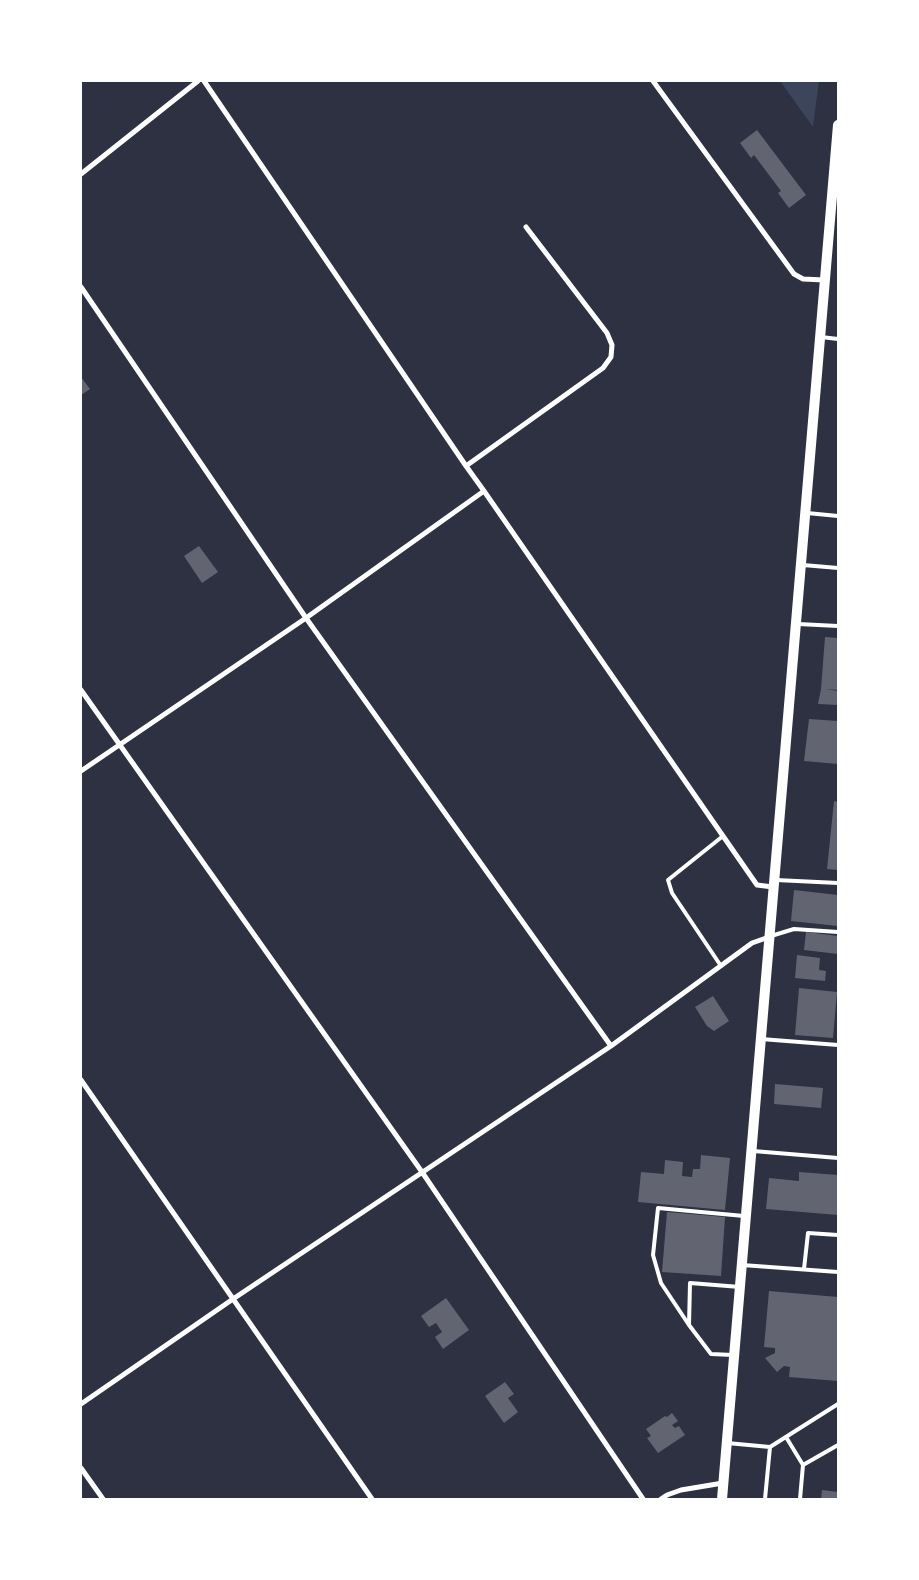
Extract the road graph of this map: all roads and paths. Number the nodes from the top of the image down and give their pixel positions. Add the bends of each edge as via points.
1 (198, 81) edge
2 (204, 81) edge
3 (653, 81) edge
4 (838, 125) edge
5 (81, 174) edge
6 (526, 227) dead end
7 (824, 280) junction
8 (81, 287) edge
9 (819, 337) junction
10 (838, 339) edge
11 (466, 466) junction
12 (484, 491) junction
13 (805, 513) junction
14 (838, 516) edge
15 (801, 565) junction
16 (838, 568) edge
17 (306, 618) junction
18 (796, 624) junction
19 (838, 626) edge
20 (81, 690) edge
21 (120, 744) junction
22 (81, 772) edge
23 (722, 836) junction
24 (838, 883) edge
25 (773, 884) junction
26 (838, 932) edge
27 (769, 937) junction
28 (721, 966) junction
29 (762, 1040) junction
30 (838, 1045) edge
31 (611, 1046) junction
32 (81, 1080) edge
33 (752, 1151) junction
34 (838, 1158) edge
35 (422, 1172) junction
36 (746, 1216) junction
37 (838, 1235) edge
38 (742, 1265) junction
39 (804, 1269) junction
40 (838, 1272) edge
41 (740, 1287) junction
42 (233, 1299) junction
43 (689, 1325) junction
44 (734, 1355) junction
45 (81, 1404) edge
46 (838, 1404) edge
47 (786, 1437) junction
48 (726, 1443) junction
49 (838, 1445) edge
50 (770, 1447) junction
51 (803, 1465) junction
52 (81, 1468) edge
53 (723, 1483) junction
54 (103, 1499) edge
55 (372, 1499) edge
56 (642, 1499) edge
57 (662, 1499) edge
58 (722, 1499) edge
59 (765, 1499) edge
60 (800, 1499) edge

1 - 5 street
2 - 11 street
3 - 7 street via 794,274
4 - 7 main road
6 - 11 street via 607,333 612,345 611,357 603,368
7 - 9 main road
8 - 17 street
9 - 10 lane
9 - 13 main road
11 - 12 street
12 - 17 street
12 - 23 street
13 - 14 lane
13 - 15 main road
15 - 16 lane
15 - 18 main road
17 - 21 street
17 - 31 street
18 - 19 lane
18 - 25 main road
20 - 21 street
21 - 22 street
21 - 35 street
23 - 25 street via 758,885
23 - 28 lane via 668,880 672,894
24 - 25 lane
25 - 27 main road
26 - 27 lane via 794,929
27 - 28 street via 752,943
27 - 29 main road
28 - 31 street
29 - 30 lane
29 - 33 main road
31 - 35 street
32 - 42 street
33 - 34 lane
33 - 36 main road
35 - 42 street
35 - 56 street
36 - 38 main road
36 - 43 lane via 658,1208 653,1255 661,1283
37 - 39 lane via 808,1233
38 - 39 lane
38 - 41 main road
39 - 40 lane
41 - 43 lane via 690,1283
41 - 44 main road
42 - 45 street
42 - 55 street
43 - 44 lane via 711,1354
44 - 48 main road
46 - 47 lane
47 - 50 lane
47 - 51 lane
48 - 50 lane
48 - 53 main road
49 - 51 lane
50 - 59 lane
51 - 60 lane
52 - 54 street
53 - 57 street via 681,1490 666,1494
53 - 58 main road

